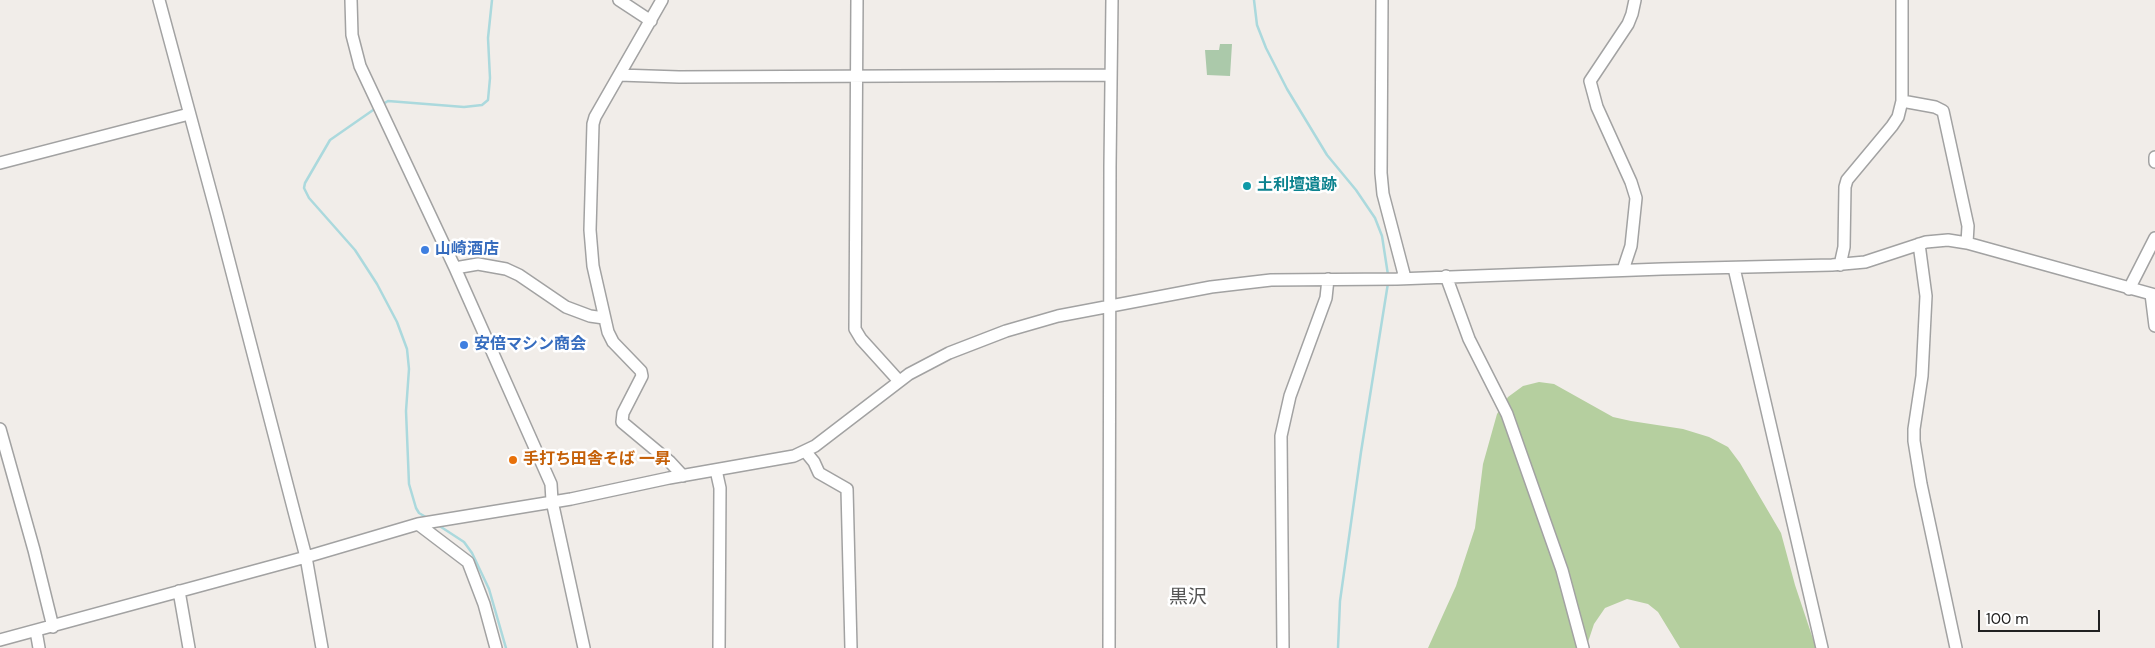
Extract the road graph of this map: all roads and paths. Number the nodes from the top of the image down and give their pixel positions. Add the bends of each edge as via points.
1 (159, 0) edge
2 (351, 0) edge
3 (619, 0) edge
4 (662, 0) edge
5 (856, 0) edge
6 (1112, 0) edge
7 (1382, 0) edge
8 (1635, 0) edge
9 (1902, 0) edge
10 (651, 21) junction
11 (855, 75) junction
12 (1111, 75) junction
13 (619, 76) junction
14 (1902, 102) junction
15 (189, 114) junction
16 (2155, 157) edge
17 (2155, 162) edge
18 (0, 163) edge
19 (2155, 238) edge
20 (1967, 243) junction
21 (1919, 244) junction
22 (1840, 265) junction
23 (455, 268) junction
24 (1734, 268) junction
25 (1623, 270) junction
26 (1446, 276) junction
27 (1401, 278) junction
28 (1328, 279) junction
29 (2129, 289) junction
30 (2153, 295) edge
31 (1111, 305) junction
32 (604, 318) junction
33 (2155, 326) edge
34 (899, 381) junction
35 (0, 429) edge
36 (805, 452) junction
37 (716, 470) junction
38 (683, 476) junction
39 (552, 501) junction
40 (422, 523) junction
41 (306, 557) junction
42 (179, 591) junction
43 (53, 627) junction
44 (36, 631) junction
45 (0, 640) edge
46 (39, 648) edge
47 (189, 648) edge
48 (322, 648) edge
49 (496, 648) edge
50 (584, 648) edge
51 (719, 648) edge
52 (851, 648) edge
53 (1109, 648) edge
54 (1283, 648) edge
55 (1583, 648) edge
56 (1822, 648) edge
57 (1956, 648) edge

1 - 15 street
2 - 23 street via 354,48
3 - 10 street
4 - 10 street
5 - 11 street
6 - 12 street
7 - 27 street via 1381,173
8 - 25 street via 1628,24 1590,81 1596,107 1636,198 1631,246
9 - 14 street
10 - 13 street
11 - 12 street
11 - 13 street
11 - 34 street via 855,329 861,340
12 - 31 street
13 - 32 street via 593,124 590,230 593,266
14 - 20 street via 1943,111 1968,226
14 - 22 street via 1892,126 1847,180 1844,247
15 - 18 street
15 - 41 street
16 - 17 street
19 - 29 street
20 - 21 street via 1948,240
20 - 29 street
21 - 22 street via 1871,260
21 - 57 street via 1926,296 1922,376 1914,441
22 - 24 street
23 - 32 street via 478,264 506,269 566,307
23 - 39 street via 551,484
24 - 25 street
24 - 56 street
25 - 26 street
26 - 27 street
26 - 55 street via 1468,338 1507,414 1562,570
27 - 28 street
28 - 31 street via 1240,282
28 - 54 street via 1326,298 1290,396 1281,436
29 - 30 street
30 - 33 street
31 - 34 street via 1006,330 924,364
31 - 53 street
32 - 38 street via 613,342 642,376 623,413 622,422
34 - 36 street
35 - 43 street
36 - 37 street
36 - 52 street via 819,473 847,489
37 - 38 street
37 - 51 street via 720,488
38 - 39 street
39 - 40 street
39 - 50 street
40 - 41 street
40 - 49 street via 468,562
41 - 42 street
41 - 48 street
42 - 43 street
42 - 47 street
43 - 44 street
44 - 45 street
44 - 46 street

